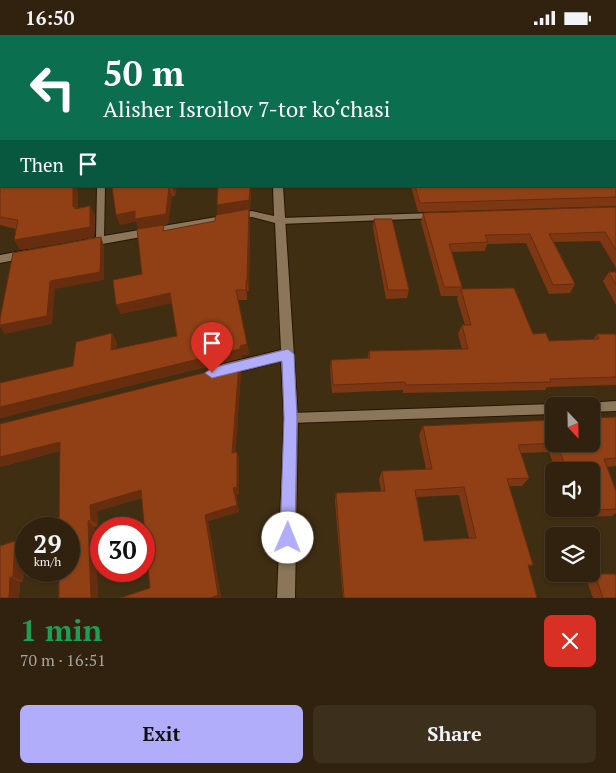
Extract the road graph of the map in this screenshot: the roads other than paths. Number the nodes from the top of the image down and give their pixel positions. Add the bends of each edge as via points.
1 (101, 187) edge
2 (278, 187) edge
3 (448, 216) edge
4 (280, 221) junction
5 (100, 240) junction
6 (73, 245) edge
7 (36, 252) edge
8 (0, 259) edge
9 (288, 354) junction
10 (212, 373) edge
11 (616, 406) edge
12 (600, 407) edge
13 (545, 409) edge
14 (290, 418) junction
15 (286, 598) edge

1 - 5 lane
2 - 4 street
3 - 4 lane
4 - 5 street via 252,214
4 - 9 street
5 - 6 street
7 - 8 street
9 - 10 street
9 - 14 street
11 - 12 lane
13 - 14 lane
14 - 15 street

